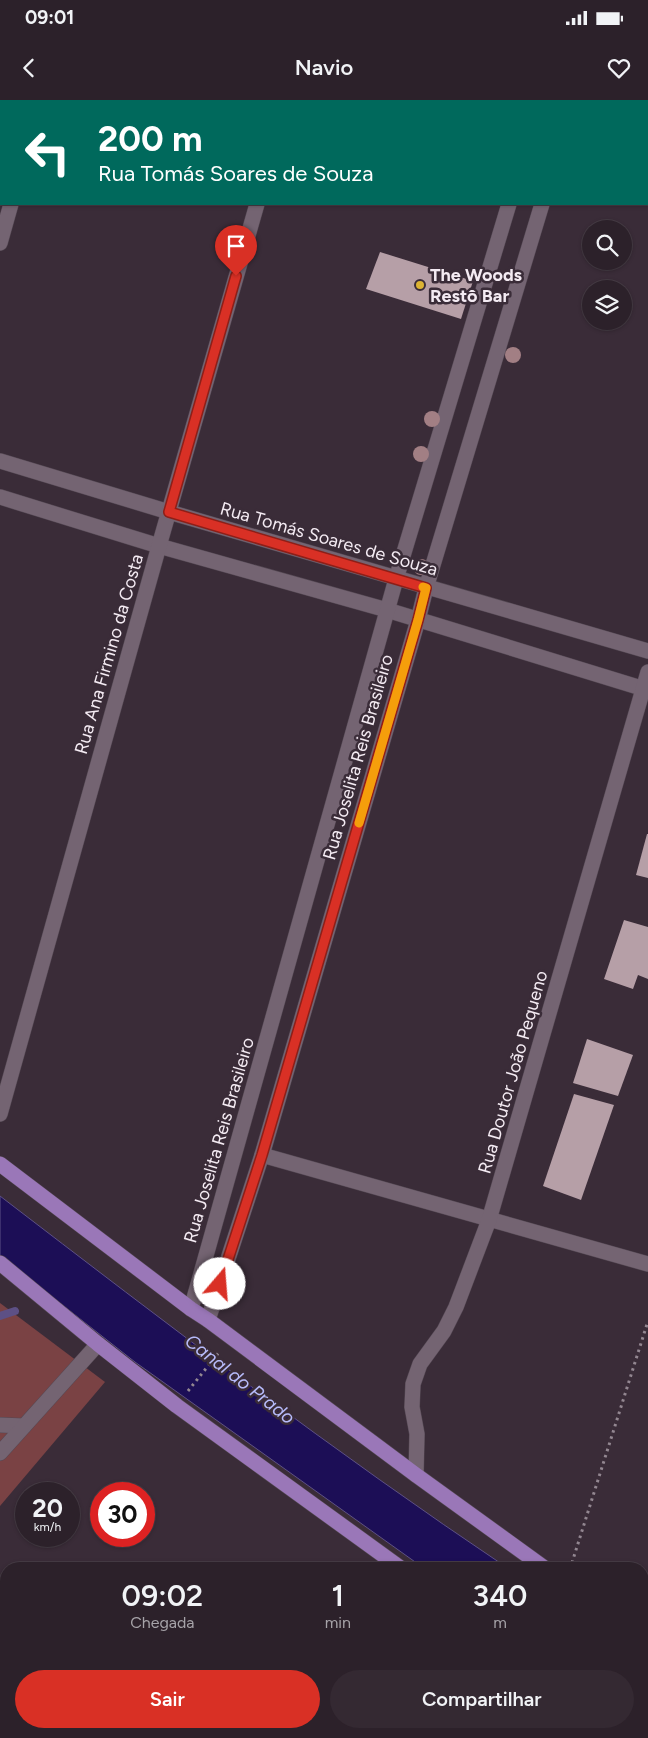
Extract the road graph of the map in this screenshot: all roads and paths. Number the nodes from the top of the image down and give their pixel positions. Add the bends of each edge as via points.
1 (11, 205) edge
2 (257, 205) edge
3 (509, 205) edge
4 (542, 205) edge
5 (0, 243) edge
6 (0, 460) edge
7 (0, 497) edge
8 (169, 512) junction
9 (159, 546) junction
10 (396, 579) junction
11 (426, 588) junction
12 (386, 610) junction
13 (418, 620) junction
14 (648, 651) edge
15 (648, 672) edge
16 (646, 689) edge
17 (0, 1114) edge
18 (262, 1155) junction
19 (0, 1164) edge
20 (489, 1220) junction
21 (0, 1263) edge
22 (648, 1264) edge
23 (191, 1309) junction
24 (208, 1320) junction
25 (648, 1320) edge
26 (98, 1344) junction
27 (223, 1348) dead end
28 (184, 1396) dead end
29 (0, 1425) edge
30 (24, 1426) junction
31 (0, 1453) edge
32 (416, 1475) junction
33 (392, 1562) edge
34 (536, 1562) edge
35 (572, 1562) edge

1 - 5 street
2 - 8 street, Rua Ana Firmino da Costa
3 - 10 street, Rua Joselita Reis Brasileiro
4 - 11 street, Rua Joselita Reis Brasileiro
6 - 8 street, Rua Tomás Soares de Souza
7 - 9 street
8 - 9 street, Rua Ana Firmino da Costa
8 - 10 street, Rua Tomás Soares de Souza
9 - 12 street
9 - 17 street, Rua Ana Firmino da Costa
10 - 11 street, Rua Tomás Soares de Souza
10 - 12 street, Rua Joselita Reis Brasileiro
11 - 13 street, Rua Joselita Reis Brasileiro
11 - 14 street, Rua Tomás Soares de Souza
12 - 13 street
12 - 23 street, Rua Joselita Reis Brasileiro
13 - 16 street
13 - 18 street, Rua Joselita Reis Brasileiro
15 - 16 street, Rua Doutor João Pequeno
16 - 20 street, Rua Doutor João Pequeno
18 - 20 street
18 - 24 street, Rua Joselita Reis Brasileiro
19 - 23 main road
20 - 22 street
20 - 32 street, Rua Doutor João Pequeno via 456,1307 444,1331 420,1364 413,1384
21 - 26 main road
23 - 24 main road
24 - 32 main road
25 - 35 path
26 - 30 street
26 - 33 main road via 177,1406
27 - 28 path
29 - 30 street
30 - 31 street
32 - 34 main road

